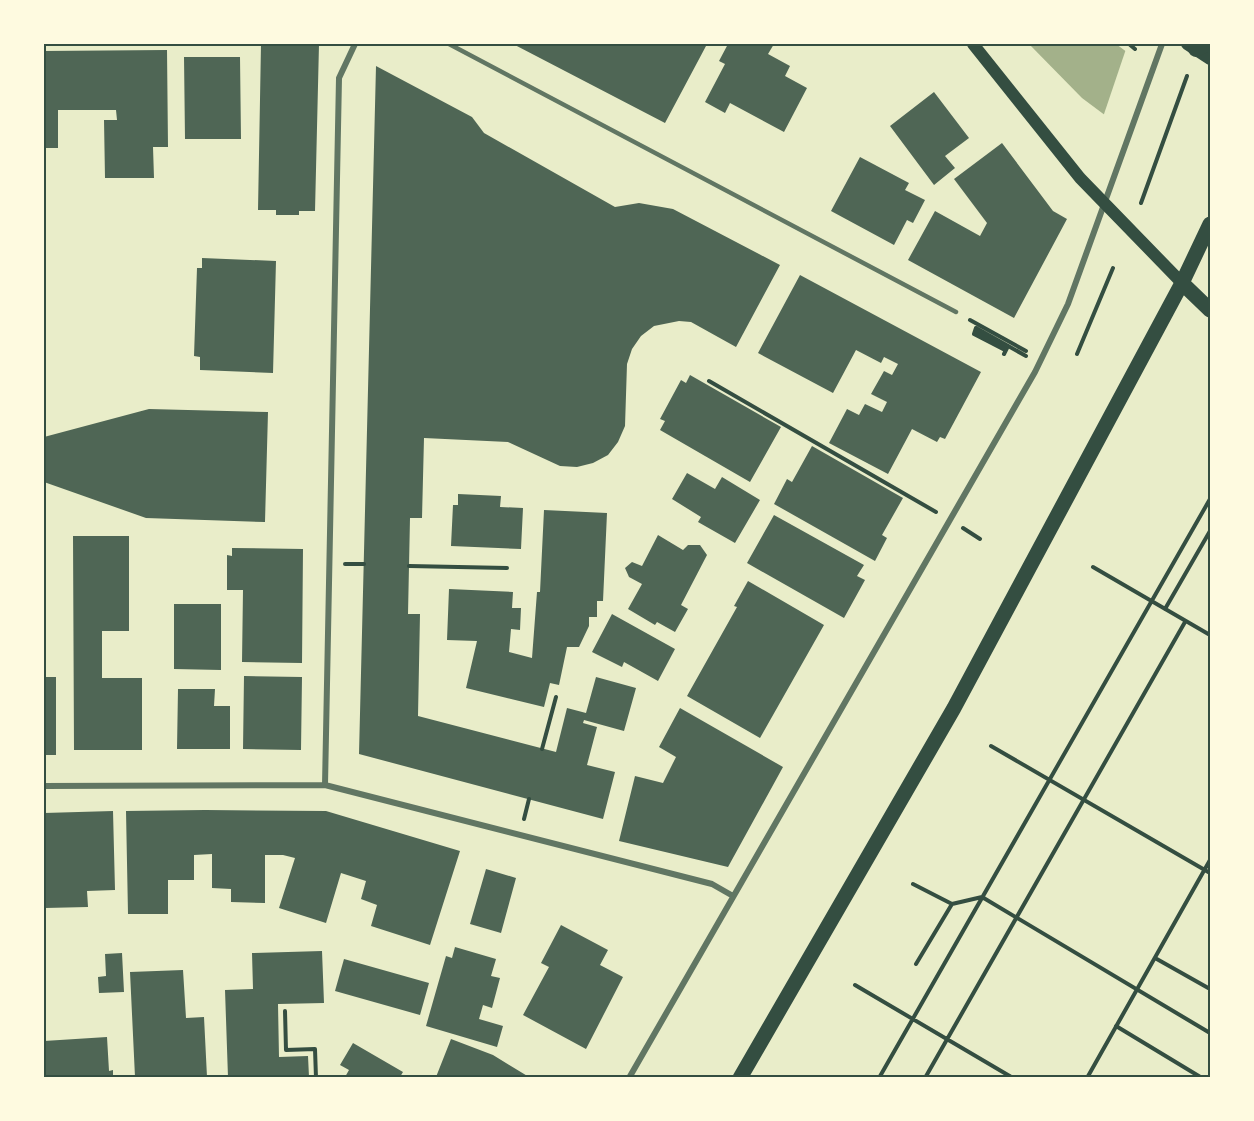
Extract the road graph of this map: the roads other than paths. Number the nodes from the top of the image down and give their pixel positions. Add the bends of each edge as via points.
1 (355, 44) edge
2 (450, 44) edge
3 (973, 44) edge
4 (1162, 44) edge
5 (1196, 45) edge
6 (1210, 59) edge
7 (1104, 205) junction
8 (1210, 224) edge
9 (1182, 284) junction
10 (1210, 310) edge
11 (956, 312) dead end
12 (325, 785) junction
13 (44, 786) edge
14 (733, 896) junction
15 (629, 1077) edge
16 (740, 1077) edge

1 - 12 street via 339,78
2 - 11 lane
3 - 7 main road
4 - 7 street
5 - 6 main road
7 - 9 main road
7 - 14 street via 1068,304 1040,363
8 - 9 main road
9 - 10 main road
9 - 16 main road via 954,708
12 - 13 street
12 - 14 street via 712,884
14 - 15 street

